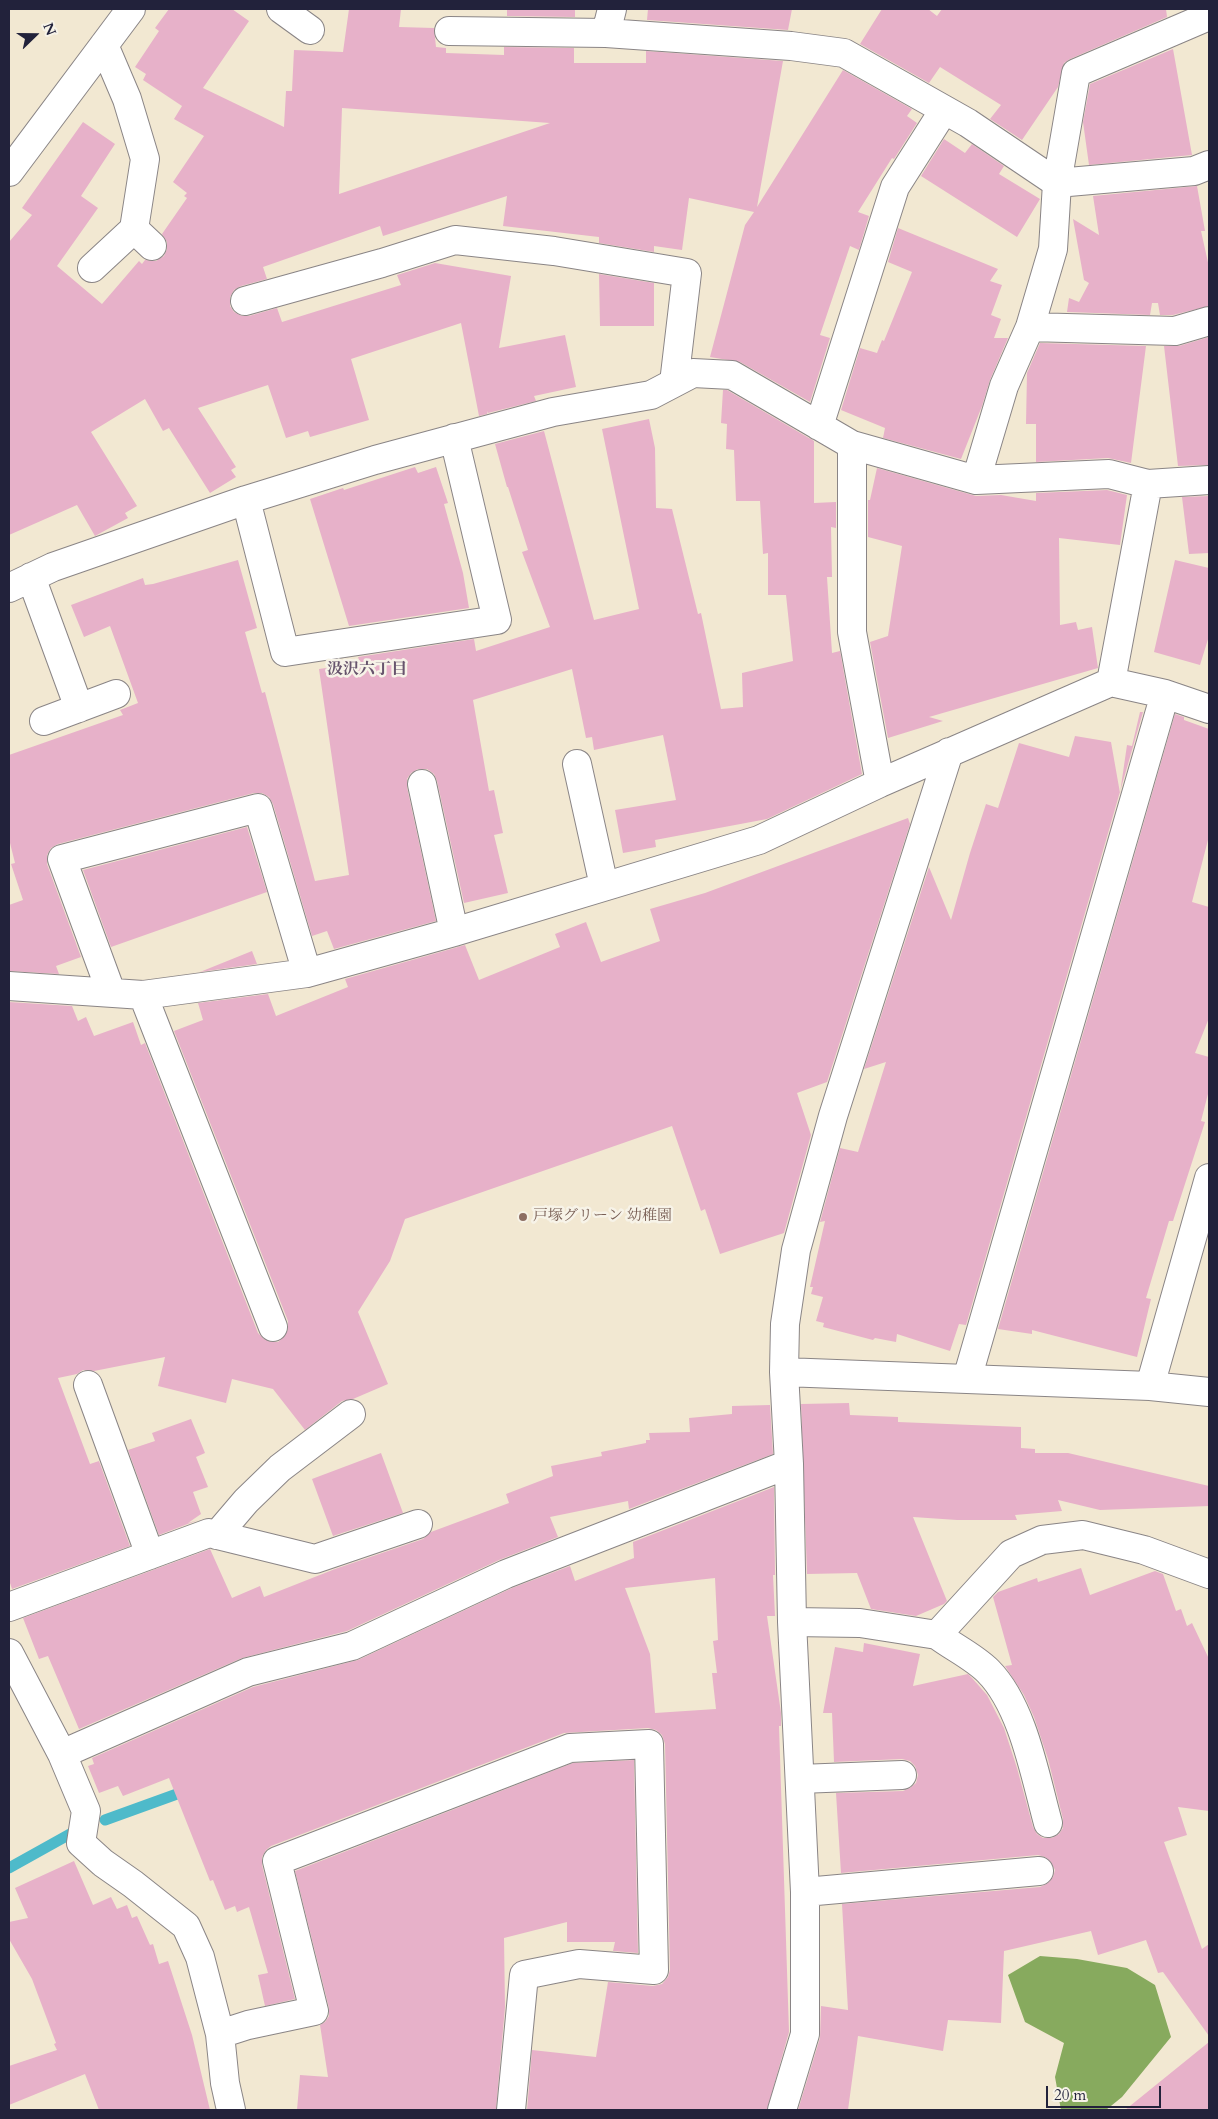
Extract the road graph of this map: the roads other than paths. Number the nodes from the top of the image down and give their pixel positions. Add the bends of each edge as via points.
1 (131, 9) edge
2 (281, 9) edge
3 (1209, 16) edge
4 (609, 21) edge
5 (310, 30) dead end
6 (449, 31) dead end
7 (104, 45) junction
8 (944, 110) junction
9 (1209, 164) edge
10 (9, 172) edge
11 (1057, 183) junction
12 (92, 268) dead end
13 (245, 301) dead end
14 (1209, 321) edge
15 (1030, 327) junction
16 (674, 383) junction
17 (819, 426) junction
18 (454, 438) junction
19 (852, 446) junction
20 (976, 480) junction
21 (1209, 480) edge
22 (1148, 484) junction
23 (246, 500) junction
24 (20, 583) edge
25 (1111, 682) junction
26 (116, 694) dead end
27 (1165, 694) junction
28 (79, 708) junction
29 (1209, 709) edge
30 (44, 721) dead end
31 (950, 752) junction
32 (577, 764) dead end
33 (880, 783) junction
34 (422, 784) dead end
35 (604, 886) junction
36 (454, 932) junction
37 (307, 972) junction
38 (9, 986) edge
39 (111, 992) junction
40 (143, 995) junction
41 (1209, 1178) edge
42 (273, 1328) dead end
43 (784, 1372) junction
44 (967, 1379) junction
45 (88, 1385) dead end
46 (1150, 1386) junction
47 (1209, 1392) edge
48 (351, 1414) dead end
49 (789, 1464) junction
50 (418, 1524) dead end
51 (217, 1536) junction
52 (150, 1555) junction
53 (1209, 1574) edge
54 (9, 1607) edge
55 (792, 1622) junction
56 (937, 1635) junction
57 (9, 1653) edge
58 (62, 1754) junction
59 (902, 1775) dead end
60 (800, 1779) junction
61 (1048, 1823) dead end
62 (1038, 1870) dead end
63 (805, 1892) junction
64 (220, 2034) junction
65 (231, 2110) edge
66 (511, 2110) edge
67 (782, 2110) edge

1 - 7 street
2 - 5 street
3 - 11 street via 1076,73
4 - 6 street
4 - 8 street via 844,54
7 - 10 street
7 - 12 street via 127,99 144,159 143,238
8 - 11 street
8 - 17 street via 895,187
9 - 11 street via 1194,171
11 - 15 street via 1053,249
13 - 16 street via 382,264 455,240 554,251 686,273
14 - 15 street via 1175,331
15 - 20 street via 1004,386
16 - 17 street via 693,373 732,376
16 - 18 street via 651,395 554,412
17 - 19 street
18 - 23 street
18 - 23 street via 497,620 285,652
19 - 20 street
19 - 33 street via 852,632
20 - 22 street via 1109,474
21 - 22 street
22 - 25 street
23 - 24 street via 53,567
24 - 28 street
25 - 27 street
25 - 31 street
26 - 28 street
27 - 29 street
27 - 44 street
28 - 30 street
31 - 33 street
31 - 43 street via 833,1116 796,1250 785,1324
32 - 35 street
33 - 35 street via 759,840
34 - 36 street
35 - 36 street
36 - 37 street
37 - 39 street via 258,808 62,859
37 - 40 street
38 - 39 street
39 - 40 street
40 - 42 street
41 - 46 street
43 - 44 street
43 - 49 street
44 - 46 street
45 - 52 street
46 - 47 street
48 - 51 street via 280,1468 246,1501
49 - 55 street
49 - 58 street via 506,1574 352,1646 248,1672
50 - 51 street via 315,1559
51 - 52 street via 208,1533
52 - 54 street
53 - 56 street via 1144,1550 1083,1535 1042,1540 1011,1554
55 - 56 street via 860,1623
55 - 60 street
56 - 61 street via 988,1671 1013,1706
57 - 58 street
58 - 64 street via 86,1811 81,1843 186,1926 200,1957
59 - 60 street
60 - 63 street
62 - 63 street
63 - 67 street via 805,2034
64 - 65 street
64 - 66 street via 314,2011 277,1861 570,1748 649,1744 654,1970 579,1964 524,1975

